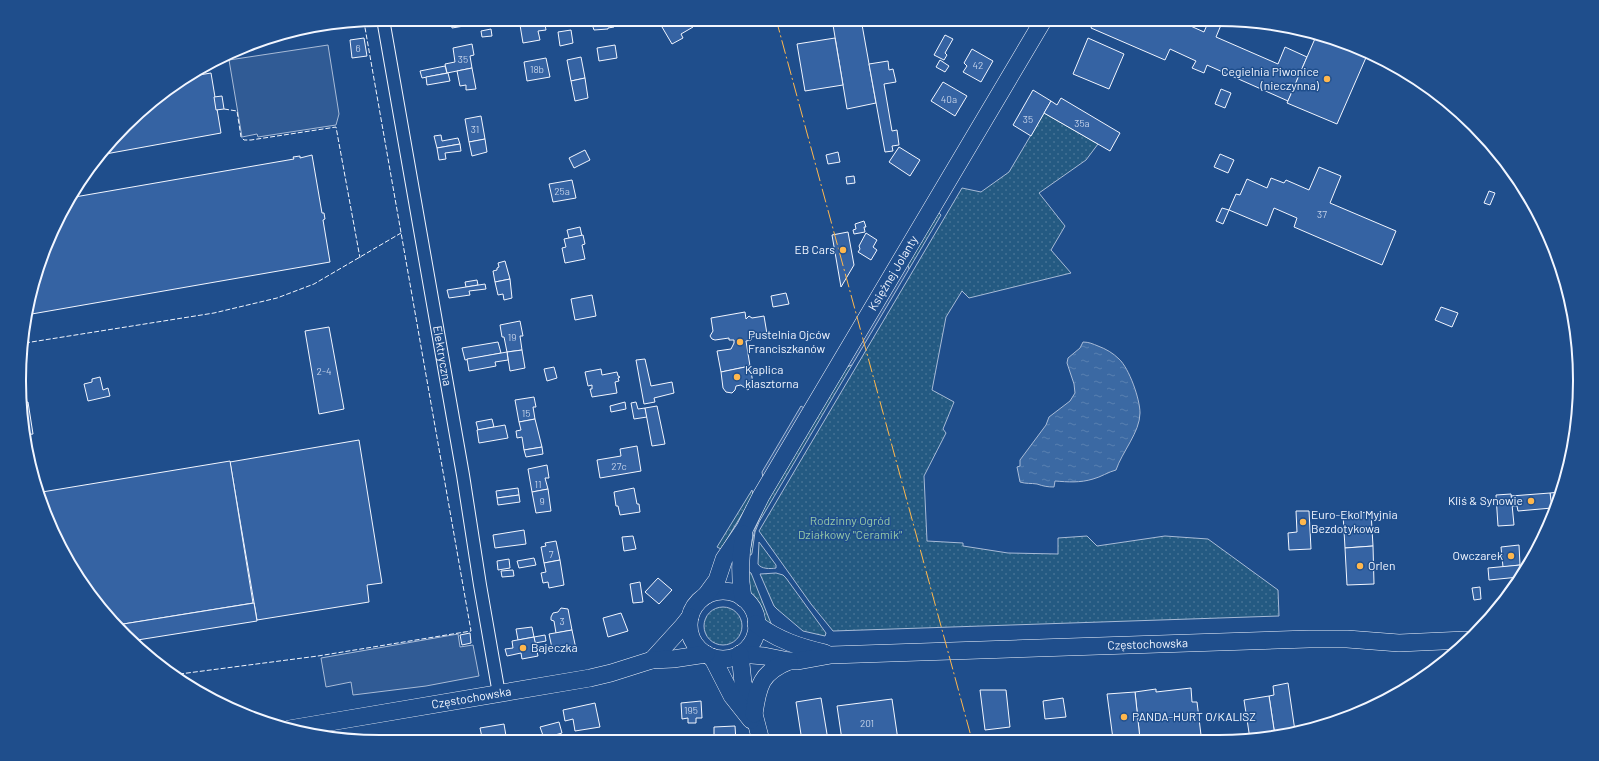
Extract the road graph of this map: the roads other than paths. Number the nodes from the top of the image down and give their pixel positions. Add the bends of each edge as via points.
1 (384, 26) edge
2 (1040, 26) edge
3 (745, 528) junction
4 (706, 595) junction
5 (743, 598) junction
6 (690, 617) junction
7 (756, 624) junction
8 (1459, 640) edge
9 (740, 654) junction
10 (831, 655) junction
11 (709, 656) junction
12 (652, 660) junction
13 (789, 661) junction
14 (499, 694) junction
15 (754, 714) junction
16 (304, 726) edge
17 (760, 735) edge

1 - 14 street, Elektryczna via 464,475
2 - 3 main road, Księżnej Jolanty via 761,496
3 - 4 main road, Księżnej Jolanty via 724,559 716,580
3 - 5 main road, Księżnej Jolanty via 740,562
4 - 5 main road via 721,591
4 - 6 main road via 693,609
5 - 7 main road via 753,609
6 - 11 main road via 689,626 694,642
6 - 12 main road, Częstochowska
7 - 9 main road via 756,633 752,641
7 - 10 main road, Częstochowska via 790,644
8 - 10 main road, Częstochowska via 1399,643 1347,639
9 - 11 main road via 730,658
9 - 13 main road, Częstochowska
9 - 15 main road via 743,683
10 - 13 main road, Częstochowska
11 - 12 main road, Częstochowska
11 - 17 main road via 732,696
12 - 14 main road, Częstochowska via 590,678
13 - 15 main road via 767,674 756,697
14 - 16 main road, Częstochowska
15 - 17 main road

